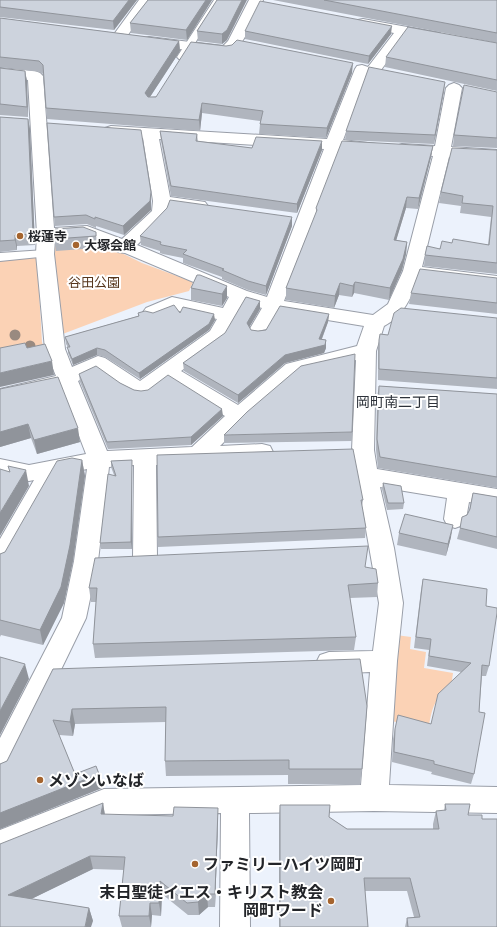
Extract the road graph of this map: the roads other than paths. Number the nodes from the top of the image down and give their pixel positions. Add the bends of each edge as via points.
1 (146, 0) edge
2 (218, 0) edge
3 (255, 1) edge
4 (270, 5) edge
5 (348, 20) edge
6 (403, 30) junction
7 (104, 36) edge
8 (119, 38) junction
9 (450, 39) edge
10 (234, 43) junction
11 (249, 46) edge
12 (189, 47) junction
13 (177, 66) edge
14 (361, 69) junction
15 (0, 72) edge
16 (388, 74) edge
17 (454, 88) dead end
18 (98, 130) edge
19 (150, 134) junction
20 (332, 145) junction
21 (442, 152) junction
22 (497, 155) edge
23 (162, 201) junction
24 (215, 209) edge
25 (46, 244) junction
26 (124, 248) junction
27 (0, 257) edge
28 (412, 271) junction
29 (497, 282) edge
30 (240, 295) junction
31 (273, 305) junction
32 (153, 312) edge
33 (228, 315) junction
34 (375, 322) junction
35 (258, 332) edge
36 (366, 351) junction
37 (166, 371) junction
38 (67, 378) junction
39 (0, 396) edge
40 (239, 415) junction
41 (363, 450) junction
42 (340, 451) edge
43 (285, 452) edge
44 (198, 454) junction
45 (145, 457) junction
46 (99, 459) junction
47 (0, 467) edge
48 (51, 470) junction
49 (367, 476) junction
50 (459, 492) junction
51 (497, 498) edge
52 (455, 519) dead end
53 (382, 548) junction
54 (358, 549) edge
55 (169, 557) edge
56 (0, 560) edge
57 (115, 560) junction
58 (384, 661) junction
59 (306, 664) edge
60 (0, 766) edge
61 (374, 798) junction
62 (235, 800) junction
63 (497, 800) edge
64 (0, 844) edge
65 (235, 927) edge

1 - 8 street
2 - 12 lane
3 - 4 street
3 - 10 street
5 - 6 street
6 - 9 street
6 - 14 street
7 - 8 street
8 - 12 street
10 - 11 street
10 - 12 street via 226,51
12 - 13 lane
14 - 16 street
14 - 20 street
15 - 25 street via 35,76
17 - 21 street
18 - 19 street
19 - 20 street
19 - 23 street
20 - 21 street
20 - 31 street via 298,220
21 - 22 street
21 - 28 street
23 - 24 street
23 - 26 street via 160,212
25 - 26 street via 87,231
25 - 27 lane
25 - 38 street via 55,349
26 - 30 street
28 - 29 street
28 - 34 street via 403,311
30 - 31 street
30 - 33 street
31 - 34 street
31 - 35 street
32 - 33 street via 172,303
33 - 37 street via 217,335
34 - 36 street
36 - 40 street via 293,369
36 - 41 street via 374,388
37 - 38 street via 140,390 98,363
37 - 40 street
38 - 39 street via 61,382
38 - 46 street
40 - 44 street
41 - 42 street
41 - 49 street
43 - 44 street
44 - 45 street
45 - 46 street
45 - 57 street
46 - 48 street
46 - 57 street
47 - 48 street via 29,473
48 - 56 street
49 - 50 street
49 - 53 street
50 - 51 street
50 - 52 street
53 - 54 street
53 - 58 street via 391,603
55 - 57 street
57 - 60 street via 74,618 59,672
58 - 59 street
58 - 61 street
61 - 62 street
61 - 63 street
62 - 64 street via 104,802
62 - 65 street

